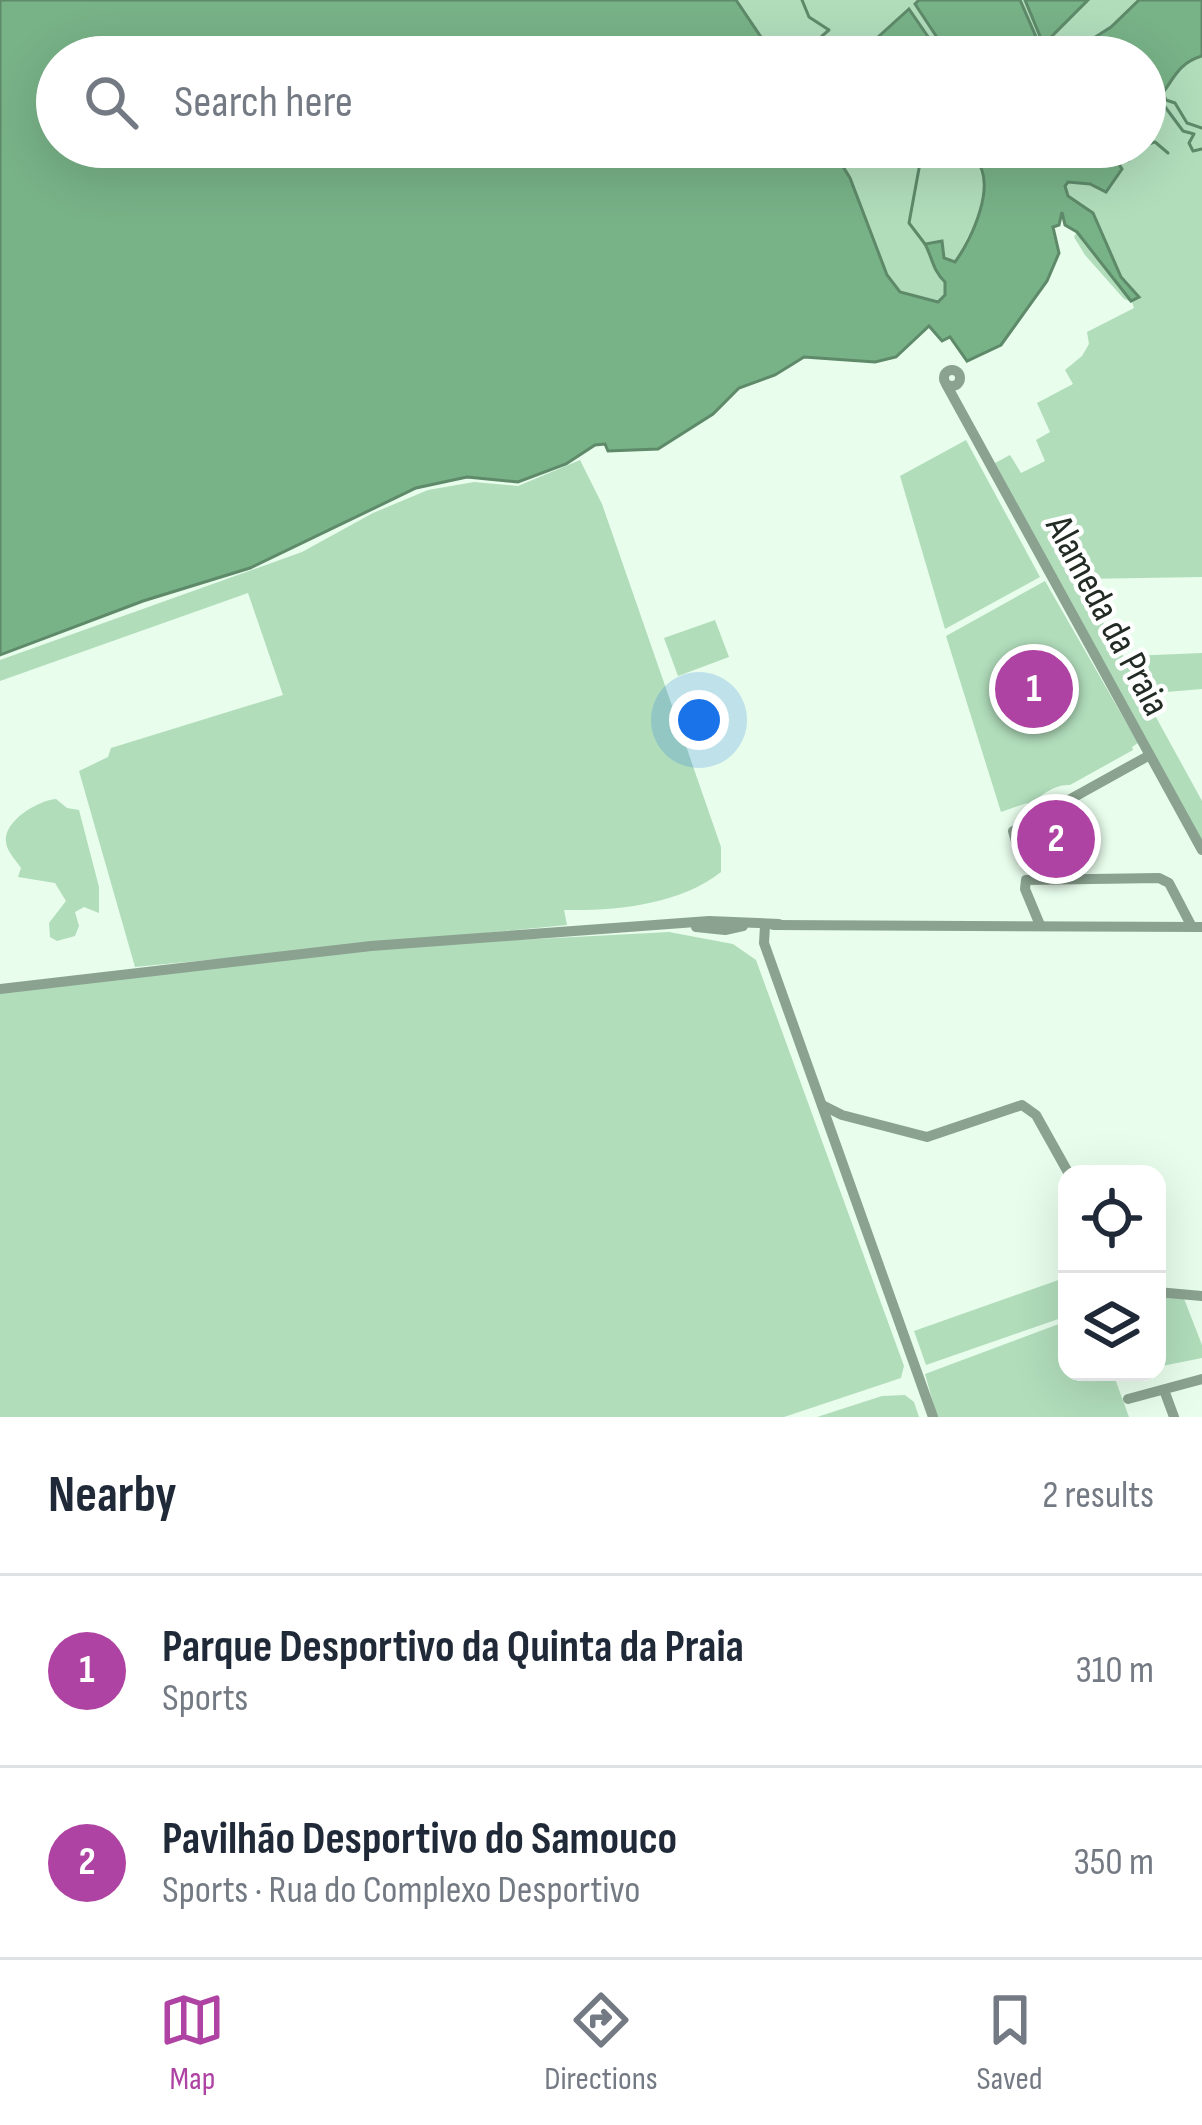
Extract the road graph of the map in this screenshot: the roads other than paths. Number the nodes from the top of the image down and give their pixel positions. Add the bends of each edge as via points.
1 (952, 383) dead end
2 (1148, 756) junction
3 (1202, 850) edge
4 (1020, 856) dead end
5 (779, 924) junction
6 (686, 925) junction
7 (1040, 925) junction
8 (765, 926) junction
9 (1197, 927) edge
10 (0, 989) edge
11 (822, 1105) junction
12 (842, 1115) junction
13 (830, 1129) junction
14 (1064, 1165) edge
15 (1166, 1293) edge
16 (1202, 1297) edge
17 (1202, 1379) edge
18 (1164, 1390) junction
19 (1128, 1399) dead end
20 (933, 1417) edge
21 (1174, 1417) edge

1 - 2 street, Alameda da Praia
2 - 3 street, Alameda da Praia
2 - 4 street via 1013,831
5 - 6 street
5 - 7 street
5 - 8 street
6 - 8 street
6 - 10 street via 348,948
7 - 9 street
7 - 9 street via 1026,880 1159,878
8 - 11 street via 764,943
11 - 12 street
11 - 13 street
12 - 13 street
12 - 14 street via 927,1137 1022,1105
13 - 20 street
15 - 16 street
17 - 18 street
18 - 19 street
18 - 21 street

